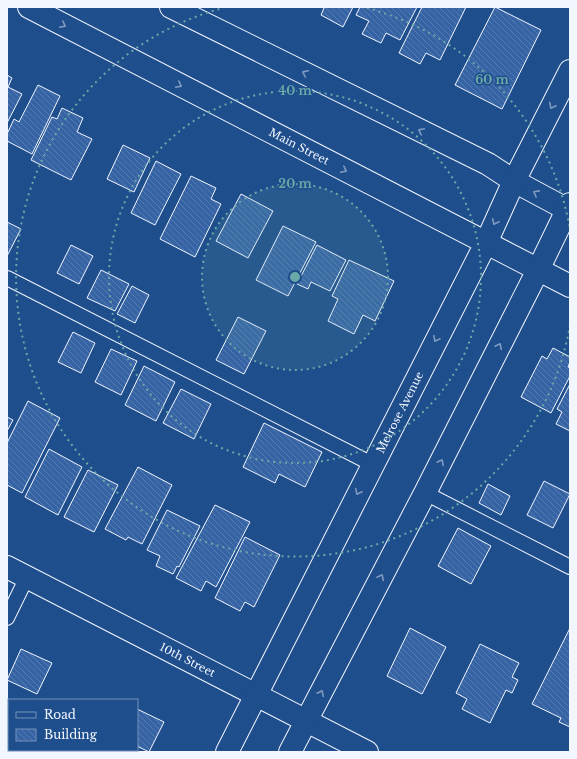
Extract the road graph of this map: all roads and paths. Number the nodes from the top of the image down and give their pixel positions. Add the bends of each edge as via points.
1 (29, 7) edge
2 (171, 7) edge
3 (570, 71) edge
4 (514, 181) junction
5 (569, 208) edge
6 (486, 243) junction
7 (538, 270) junction
8 (7, 278) edge
9 (570, 286) edge
10 (372, 464) junction
11 (425, 493) junction
12 (7, 567) edge
13 (570, 567) edge
14 (27, 578) junction
15 (7, 618) edge
16 (256, 695) junction
17 (306, 721) junction
18 (227, 752) edge
19 (290, 752) edge
20 (368, 752) edge

1 -> 6 street, Main Street
4 -> 2 street via 488,164
3 -> 4 street, Melrose Avenue
5 -> 4 street
4 -> 6 street, Melrose Avenue
5 - 7 street
6 - 7 street, Main Street
6 -> 10 street, Melrose Avenue
7 - 9 street, Main Street
11 -> 7 street
8 - 10 lane
10 -> 16 street, Melrose Avenue
11 - 13 lane
17 -> 11 street
12 - 14 street, 10th Street
14 - 15 lane
14 - 16 street, 10th Street
16 - 17 street, 10th Street
16 - 18 street, Melrose Avenue
17 - 19 street
17 - 20 street, 10th Street

